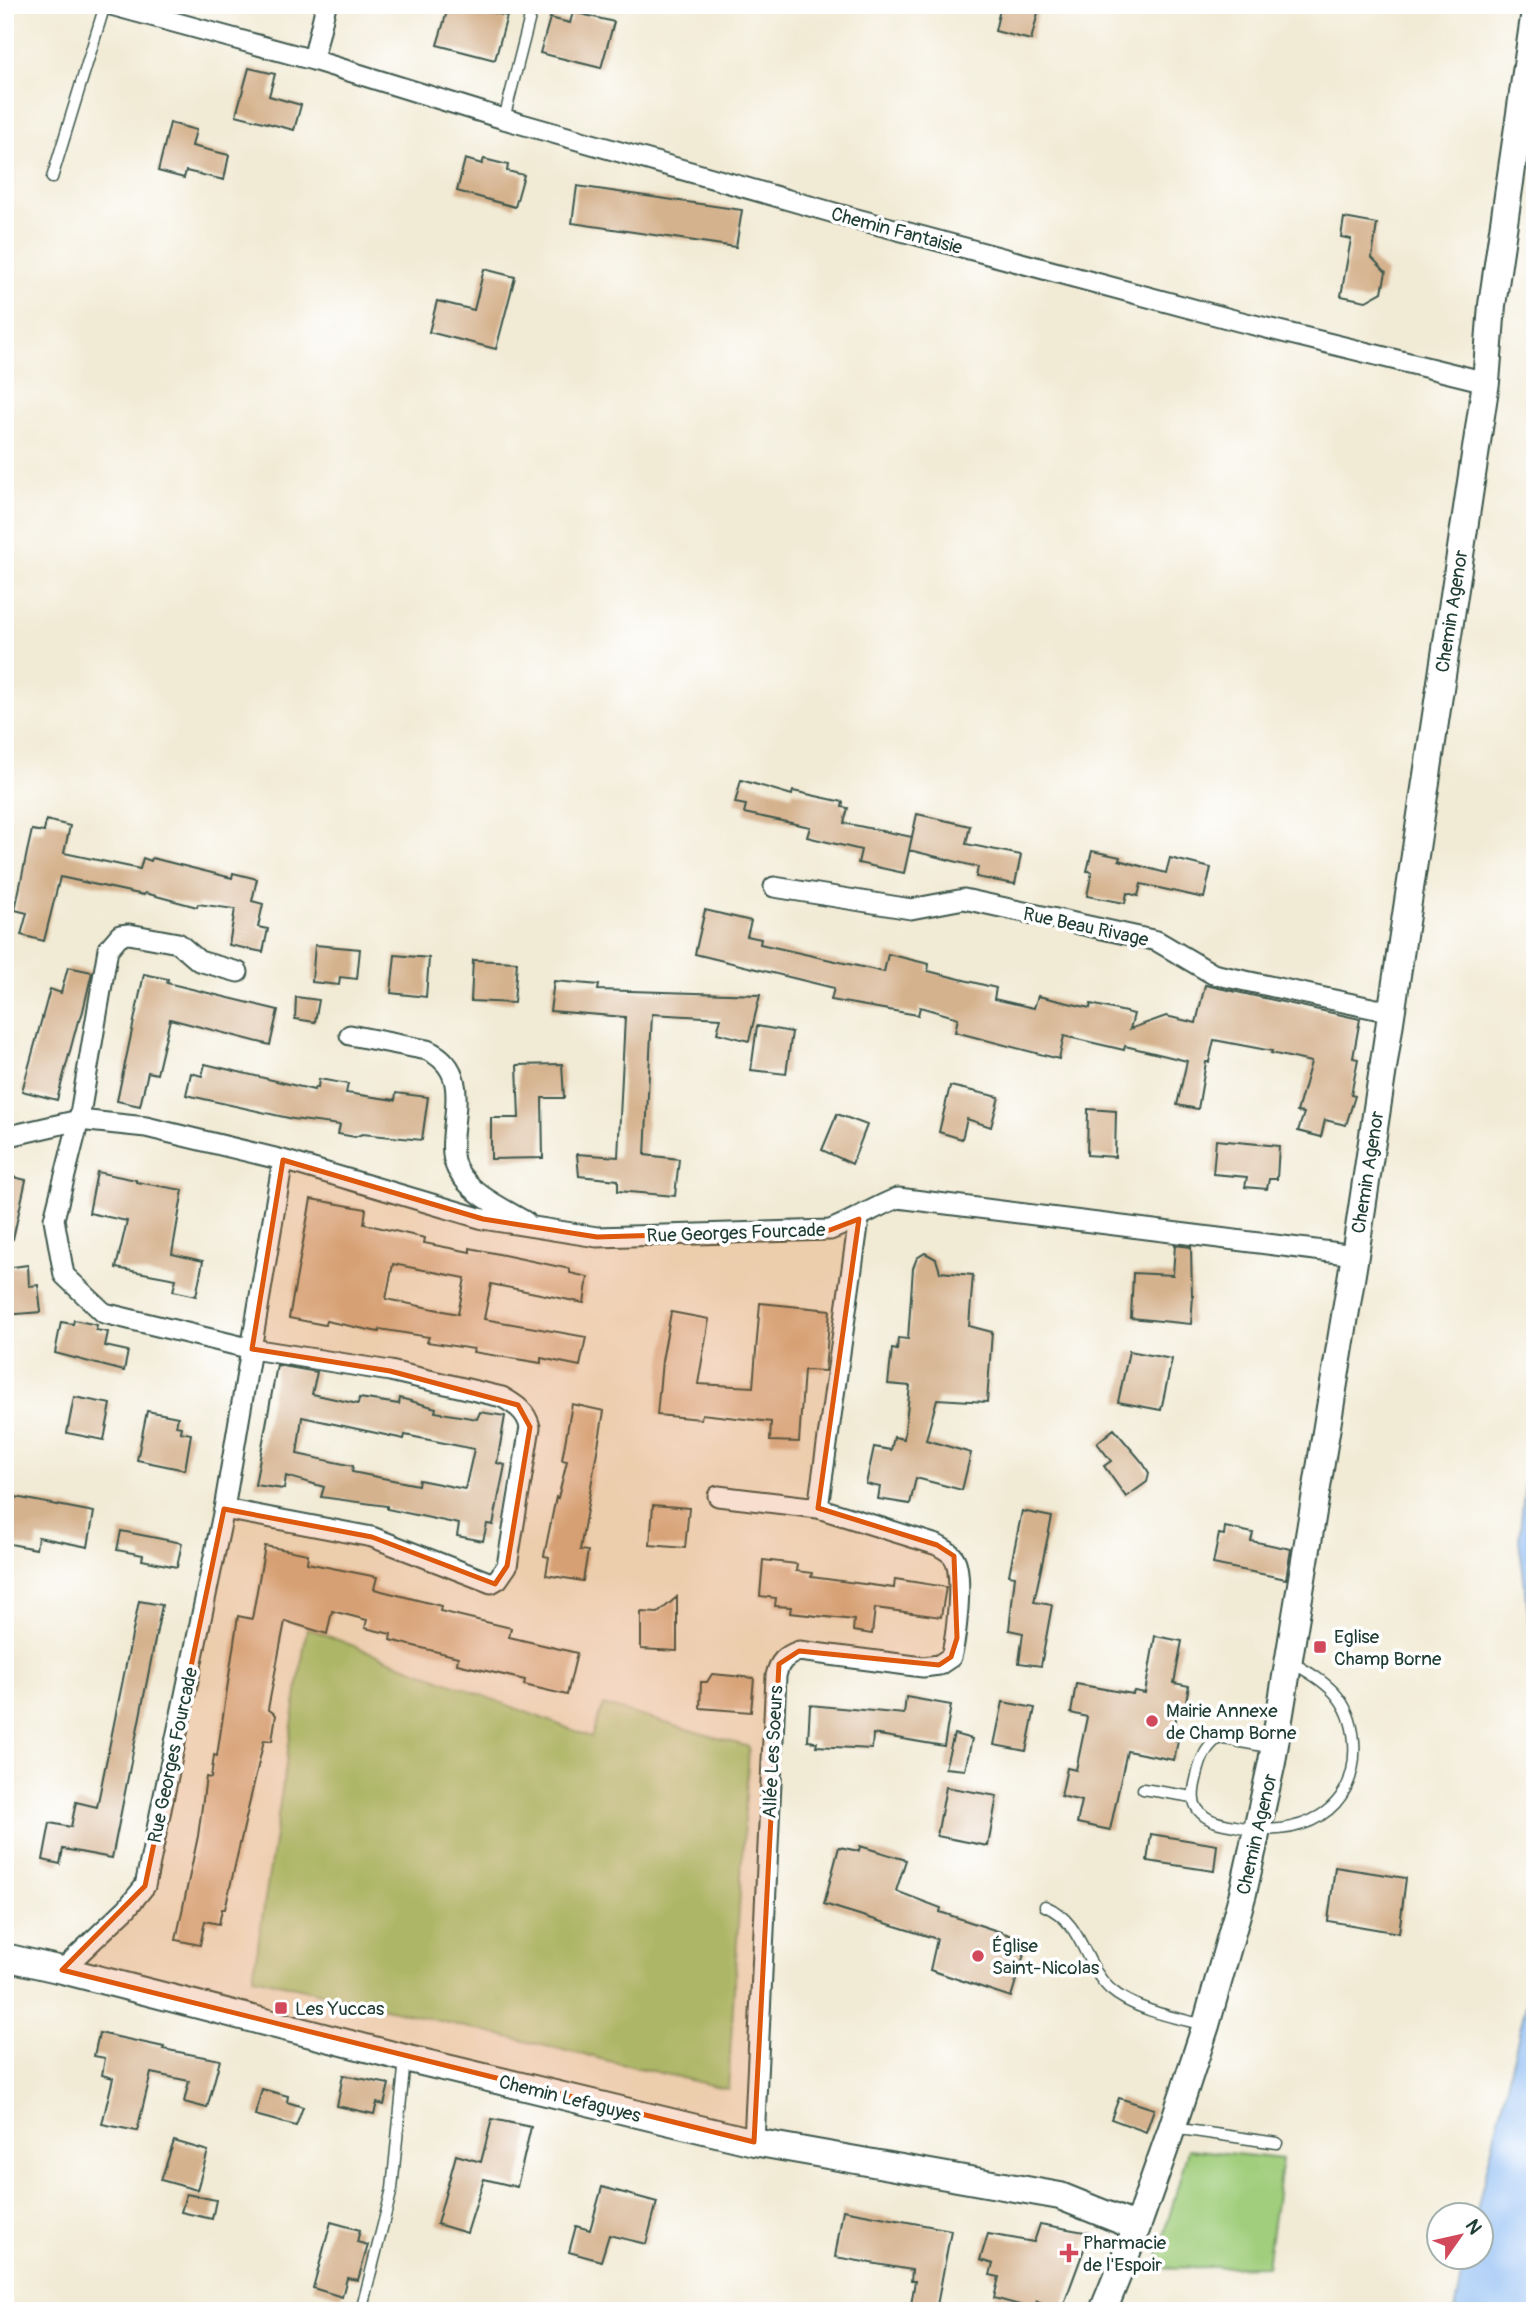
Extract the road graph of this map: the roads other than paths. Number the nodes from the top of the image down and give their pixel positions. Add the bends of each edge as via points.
1 (105, 5) edge
2 (111, 5) edge
3 (326, 5) edge
4 (533, 5) edge
5 (1535, 11) edge
6 (313, 60) junction
7 (504, 118) junction
8 (52, 178) dead end
9 (1486, 382) junction
10 (774, 887) dead end
11 (239, 972) dead end
12 (1391, 1009) junction
13 (350, 1035) dead end
14 (79, 1121) junction
15 (5, 1136) edge
16 (284, 1160) junction
17 (859, 1219) junction
18 (533, 1227) junction
19 (1354, 1255) junction
20 (252, 1349) junction
21 (718, 1496) dead end
22 (818, 1508) junction
23 (224, 1509) junction
24 (1289, 1661) junction
25 (1275, 1748) junction
26 (1143, 1789) dead end
27 (1193, 1797) junction
28 (1257, 1831) junction
29 (1045, 1906) dead end
30 (5, 1957) edge
31 (62, 1970) junction
32 (1206, 2025) junction
33 (405, 2058) junction
34 (1172, 2128) junction
35 (754, 2142) junction
36 (1277, 2143) dead end
37 (1137, 2227) junction
38 (361, 2311) edge
39 (1103, 2311) edge

1 - 8 lane
2 - 6 street, Chemin Fantaisie
3 - 6 street
4 - 7 lane
5 - 9 main road, Chemin Agenor via 1492,305
6 - 7 street, Chemin Fantaisie
7 - 9 street, Chemin Fantaisie via 878,225
9 - 12 main road, Chemin Agenor
10 - 12 street, Rue Beau Rivage via 911,909 964,899 1157,941 1213,974
11 - 14 street via 199,961 178,943 129,934 114,940 108,949
12 - 19 main road, Chemin Agenor
13 - 18 street via 437,1054 448,1068 458,1102 452,1150 456,1168 469,1186
14 - 15 street, Rue Georges Fourcade
14 - 16 street, Rue Georges Fourcade via 146,1127
14 - 20 street via 54,1219 64,1275 104,1313
16 - 18 street, Rue Georges Fourcade via 483,1219
16 - 20 street, Rue Georges Fourcade
17 - 18 street, Rue Georges Fourcade via 830,1230 727,1234 597,1237
17 - 19 street, Rue Georges Fourcade via 873,1207 898,1198
17 - 22 street
19 - 24 main road, Chemin Agenor
20 - 23 street, Rue Georges Fourcade
20 - 23 street via 390,1371 502,1397 517,1405 528,1416 530,1427 507,1566 491,1583 372,1538
21 - 22 street, Allée Les Soeurs
22 - 35 street, Allée Les Soeurs via 937,1545 954,1556 958,1568 957,1638 951,1657 939,1665 923,1667 799,1651 779,1664
23 - 31 street, Rue Georges Fourcade via 145,1886
24 - 25 main road, Chemin Agenor
24 - 28 lane via 1323,1680 1339,1697 1353,1733 1354,1752 1345,1789 1331,1810 1293,1828
25 - 27 lane via 1219,1738 1205,1750
25 - 28 main road, Chemin Agenor
26 - 27 lane
27 - 28 lane via 1199,1812 1212,1821
28 - 32 main road, Chemin Agenor
29 - 32 lane via 1072,1926 1111,1989 1160,2014
30 - 31 main road, Chemin Lefaguyes
31 - 33 main road, Chemin Lefaguyes
32 - 34 main road, Chemin Agenor
33 - 35 main road, Chemin Lefaguyes
33 - 38 lane via 391,2189
34 - 36 lane
34 - 37 main road, Chemin Agenor
35 - 37 main road, Chemin Lefaguyes via 1060,2196
37 - 39 main road, Chemin Agenor

